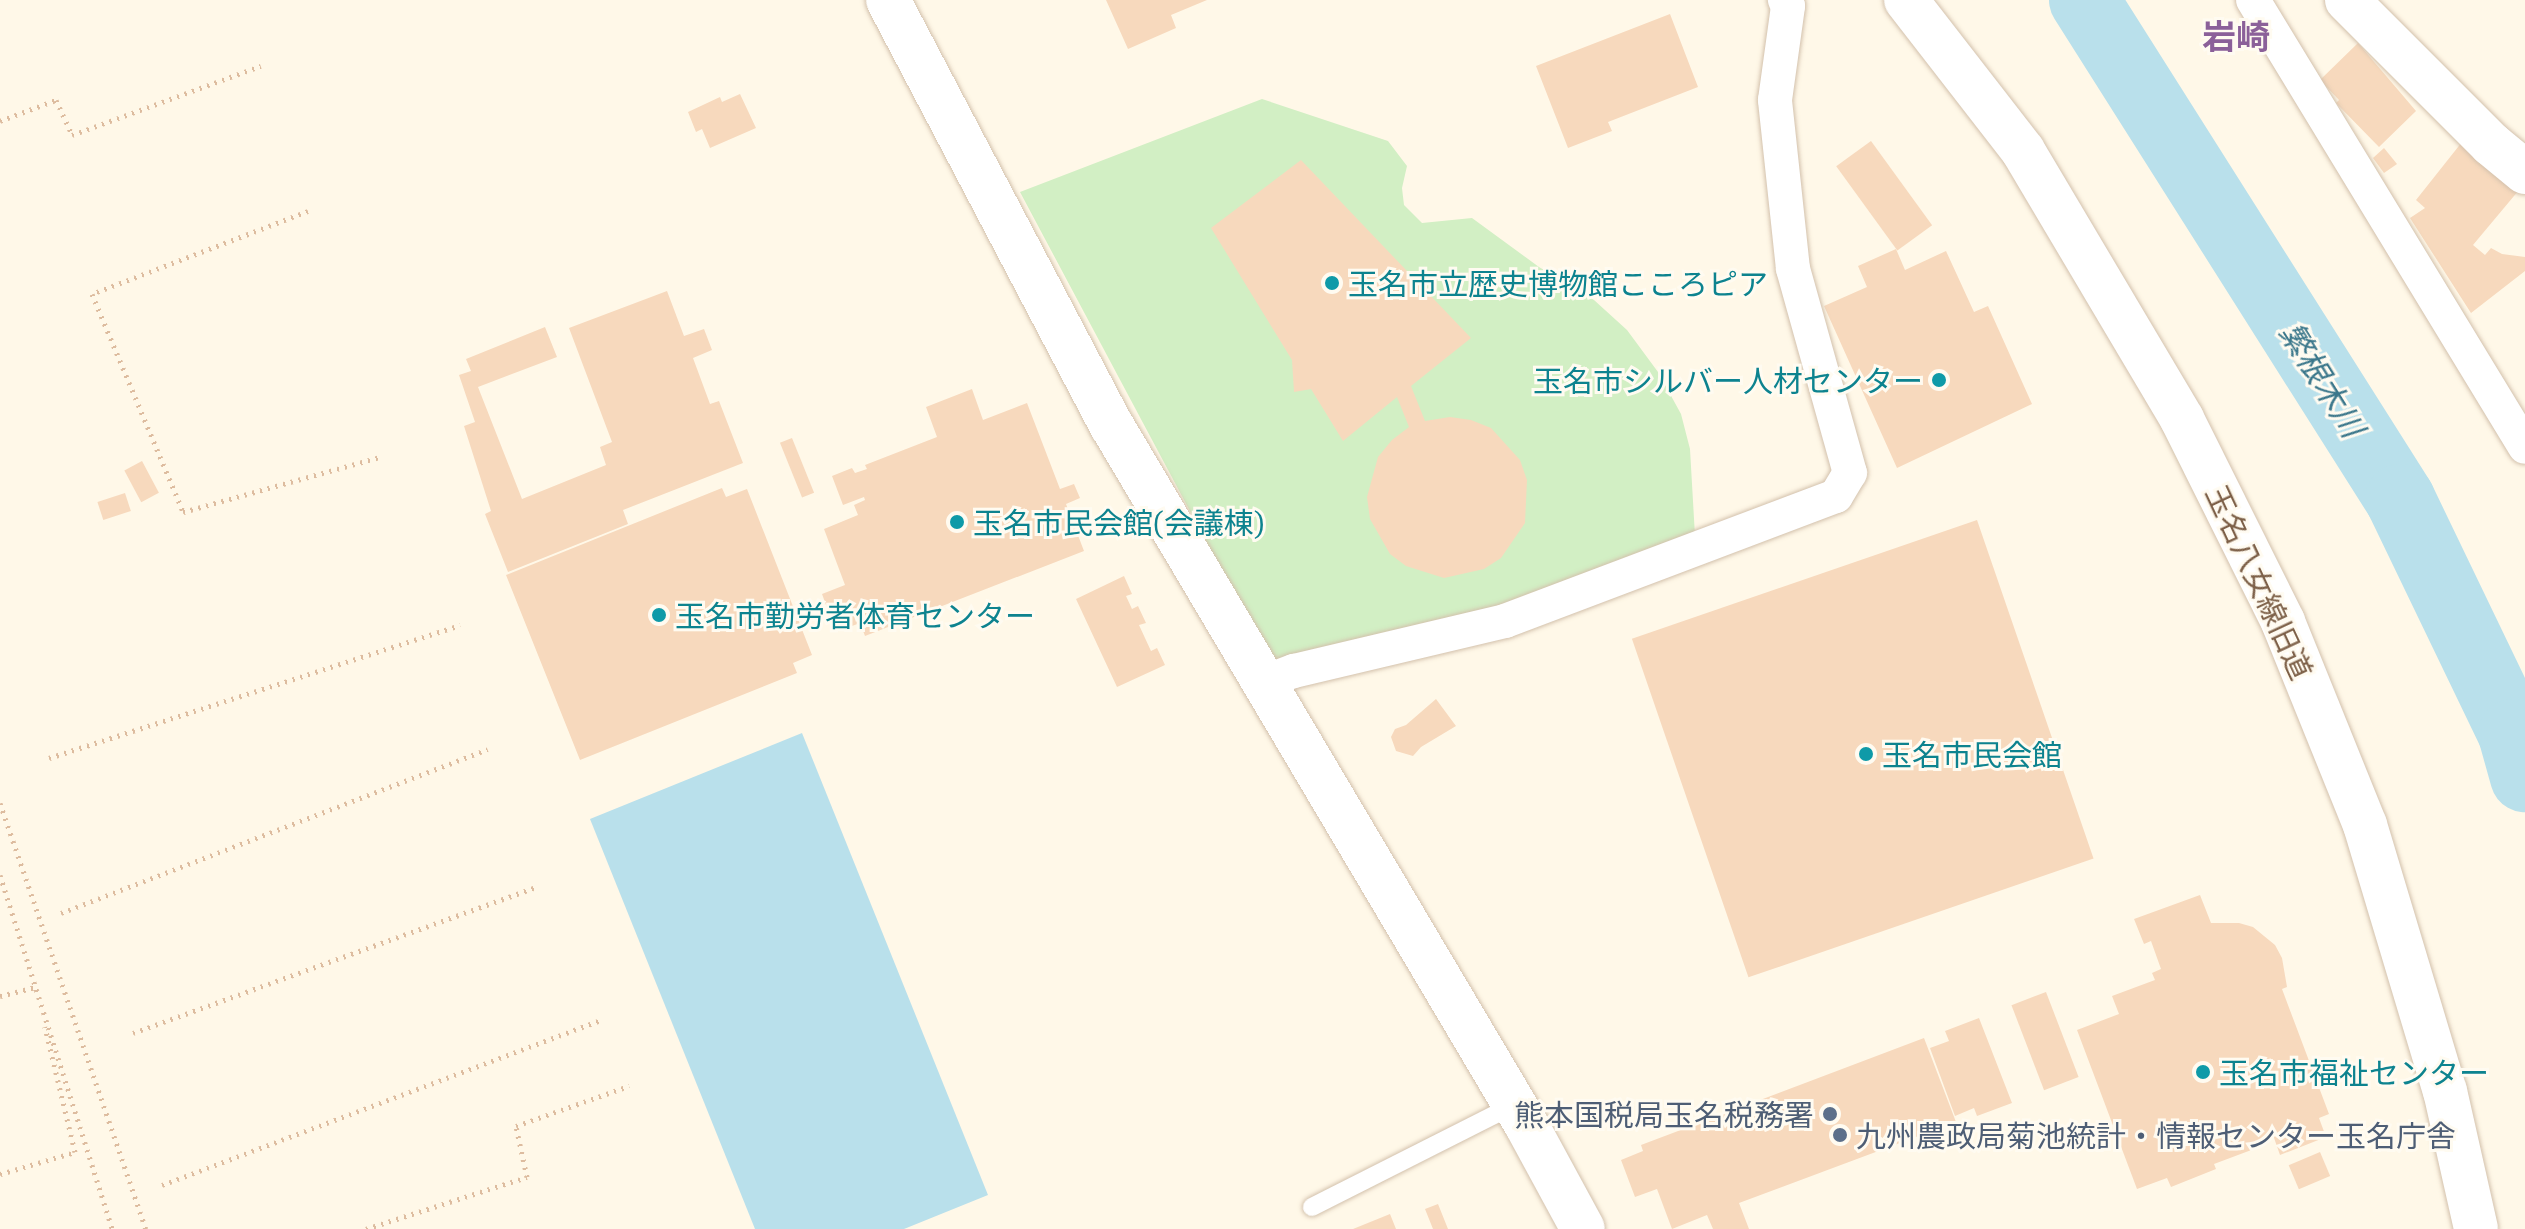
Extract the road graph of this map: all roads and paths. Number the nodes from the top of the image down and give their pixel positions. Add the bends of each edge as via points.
1 (888, 0) edge
2 (1785, 0) edge
3 (1906, 0) edge
4 (2253, 0) edge
5 (2347, 0) edge
6 (261, 66) dead end
7 (0, 121) edge
8 (2525, 172) edge
9 (308, 211) dead end
10 (2525, 447) edge
11 (380, 457) dead end
12 (460, 625) dead end
13 (1262, 683) junction
14 (488, 749) dead end
15 (49, 758) dead end
16 (0, 803) edge
17 (0, 875) edge
18 (537, 887) dead end
19 (61, 913) dead end
20 (36, 987) junction
21 (0, 996) edge
22 (602, 1020) dead end
23 (133, 1033) dead end
24 (629, 1086) dead end
25 (1514, 1105) junction
26 (0, 1174) edge
27 (162, 1185) dead end
28 (1312, 1207) dead end
29 (112, 1229) edge
30 (146, 1229) edge
31 (366, 1229) edge
32 (1583, 1229) edge
33 (2476, 1229) edge

1 - 13 street via 1112,426
2 - 13 street via 1775,100 1793,269 1850,473 1836,496 1505,621
3 - 33 street, 玉名八女線旧道 via 2023,151 2182,419 2283,622 2365,825 2445,1091
4 - 10 street
5 - 8 street
6 - 7 path via 72,135 56,100
9 - 11 path via 92,294 183,512
12 - 15 path
13 - 25 street
14 - 19 path
16 - 30 path
17 - 20 path
18 - 23 path
20 - 21 path
20 - 26 path via 75,1152
20 - 29 path
22 - 27 path
24 - 31 path via 516,1126 527,1177
25 - 28 lane
25 - 32 street

